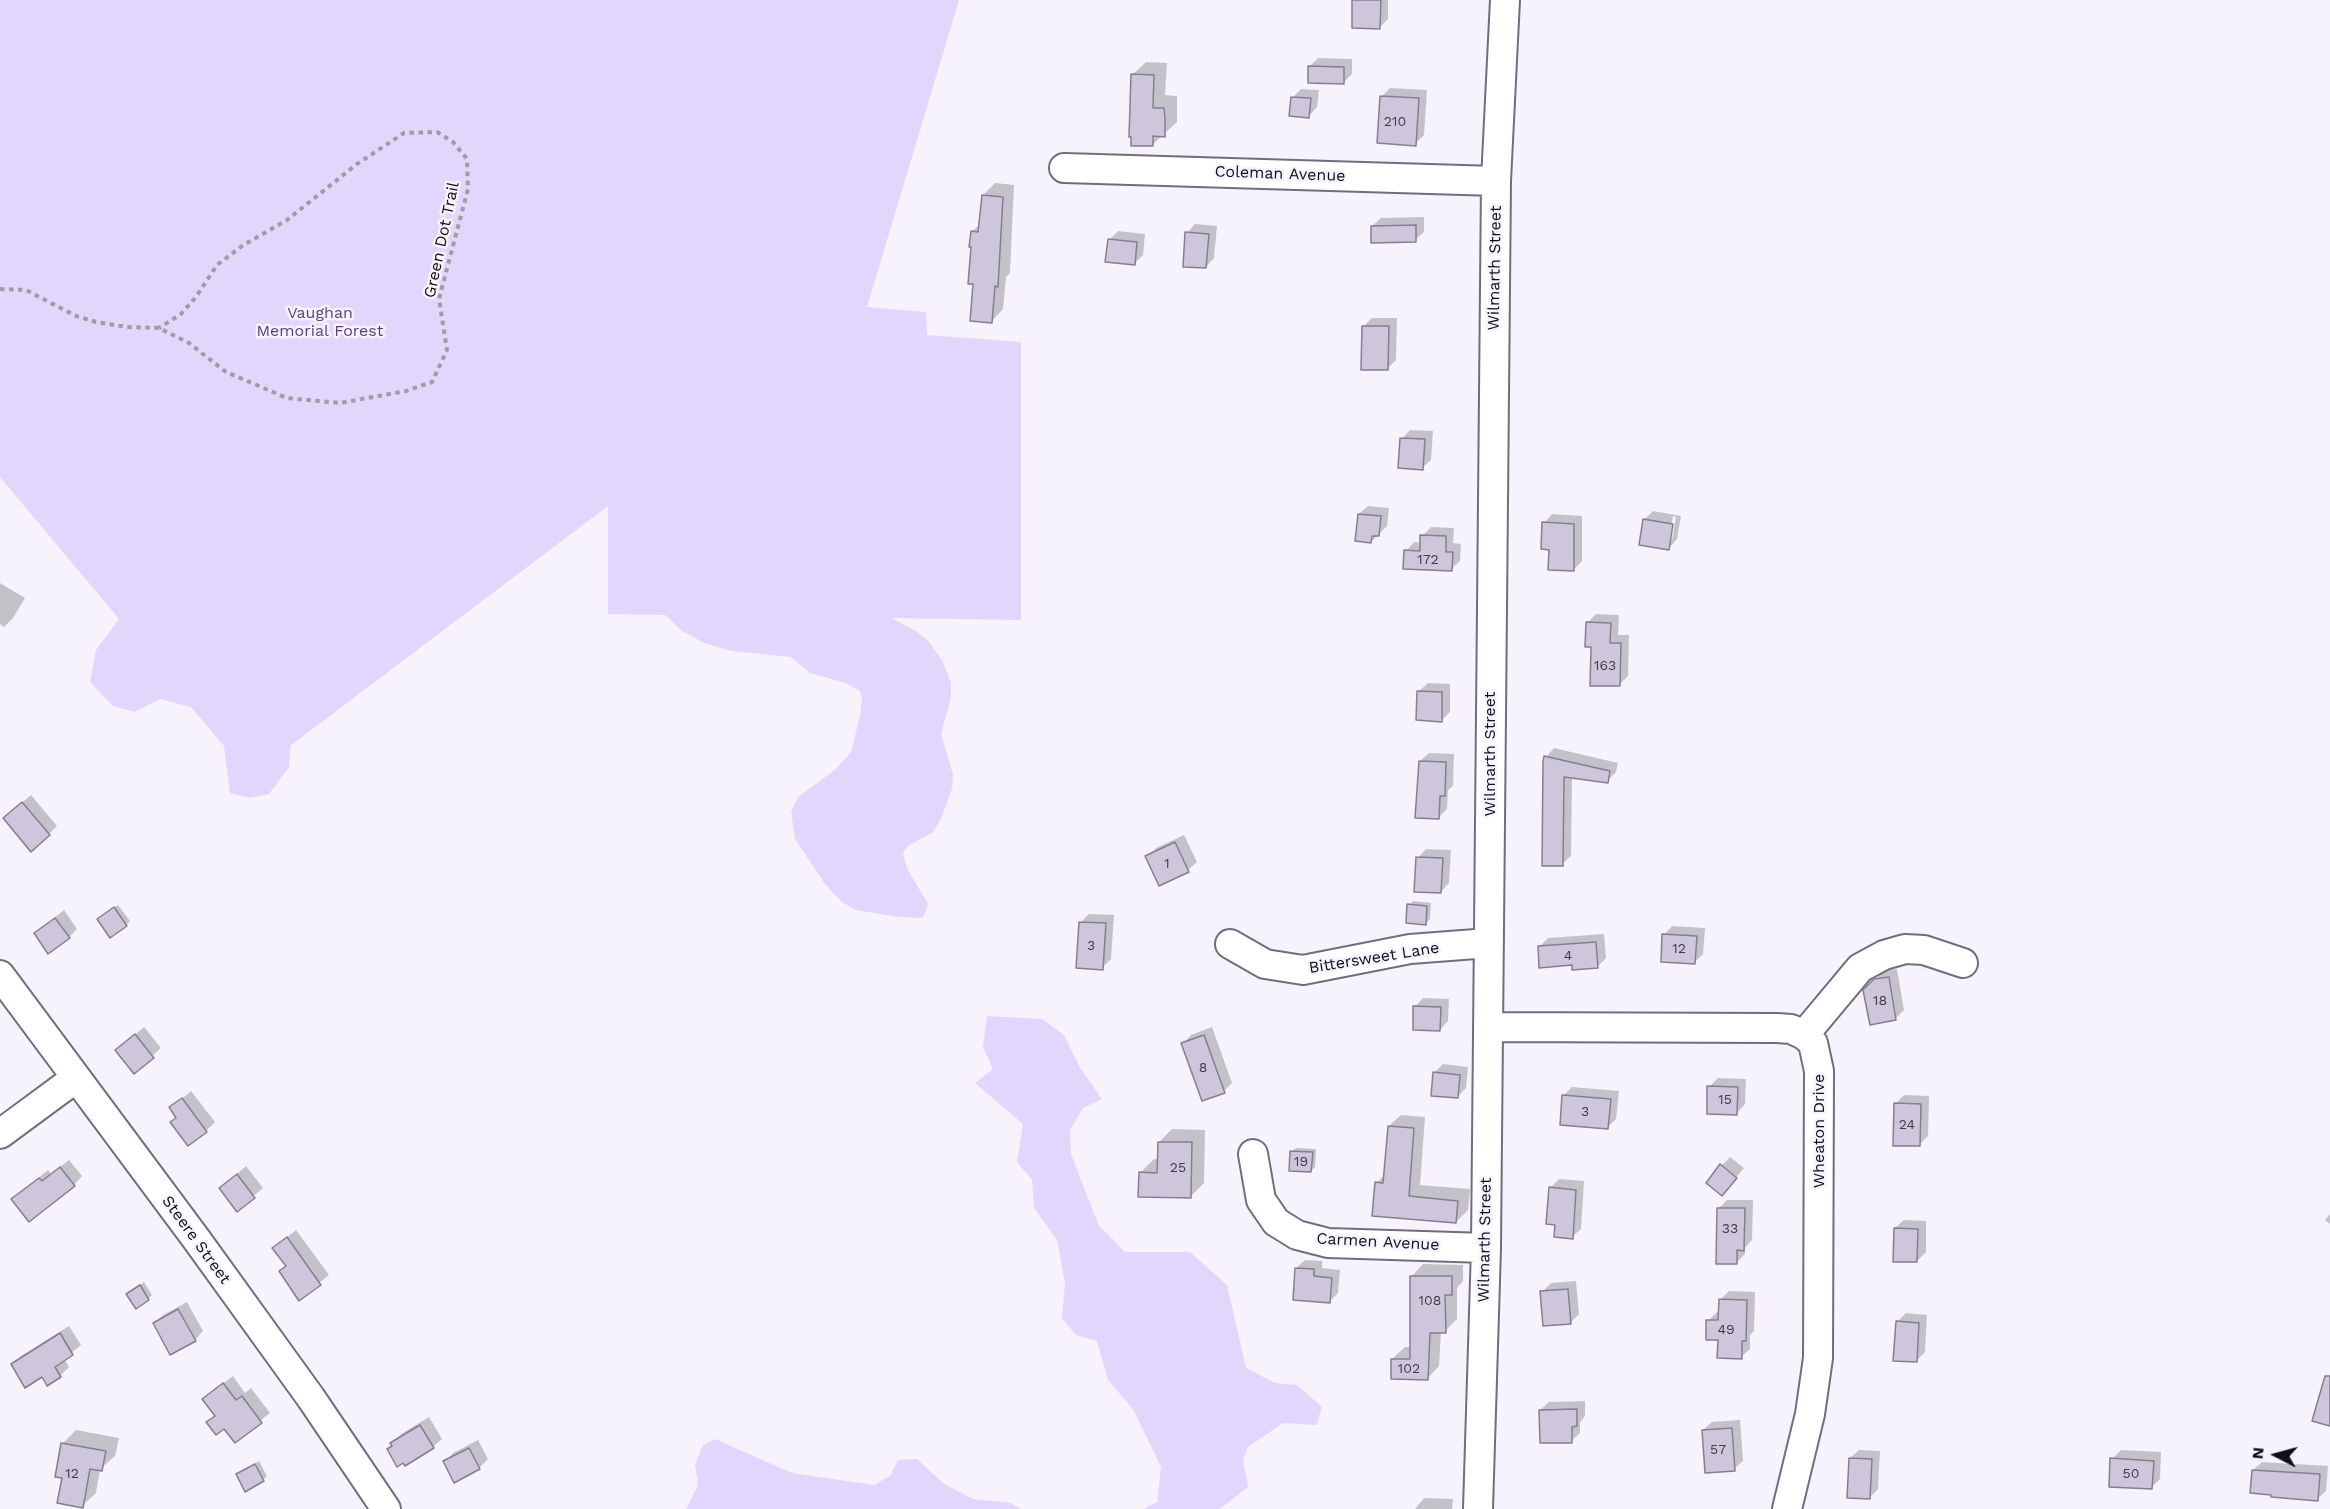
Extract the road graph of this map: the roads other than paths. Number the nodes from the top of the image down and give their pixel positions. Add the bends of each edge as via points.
1 (1505, 0) edge
2 (1064, 168) dead end
3 (1496, 181) junction
4 (1489, 943) junction
5 (1230, 944) dead end
6 (1964, 963) dead end
7 (0, 975) edge
8 (1488, 1027) junction
9 (1803, 1035) junction
10 (76, 1078) junction
11 (0, 1134) edge
12 (1253, 1154) dead end
13 (1486, 1248) junction
14 (386, 1509) edge
15 (1478, 1509) edge
16 (1787, 1509) edge

1 - 3 street, Wilmarth Street
2 - 3 street, Coleman Avenue
3 - 4 street, Wilmarth Street
4 - 5 street, Bittersweet Lane via 1410,950 1302,970 1265,964
4 - 8 street, Wilmarth Street
6 - 9 street via 1924,950 1905,949 1884,955 1860,968
7 - 10 street, Steere Street
8 - 9 street via 1777,1028
8 - 13 street, Wilmarth Street
9 - 16 street, Wheaton Drive via 1813,1043 1819,1071 1818,1358 1810,1414
10 - 11 street
10 - 14 street, Steere Street via 311,1398
12 - 13 street, Carmen Avenue via 1261,1200 1276,1222 1297,1235 1328,1243
13 - 15 street, Wilmarth Street

